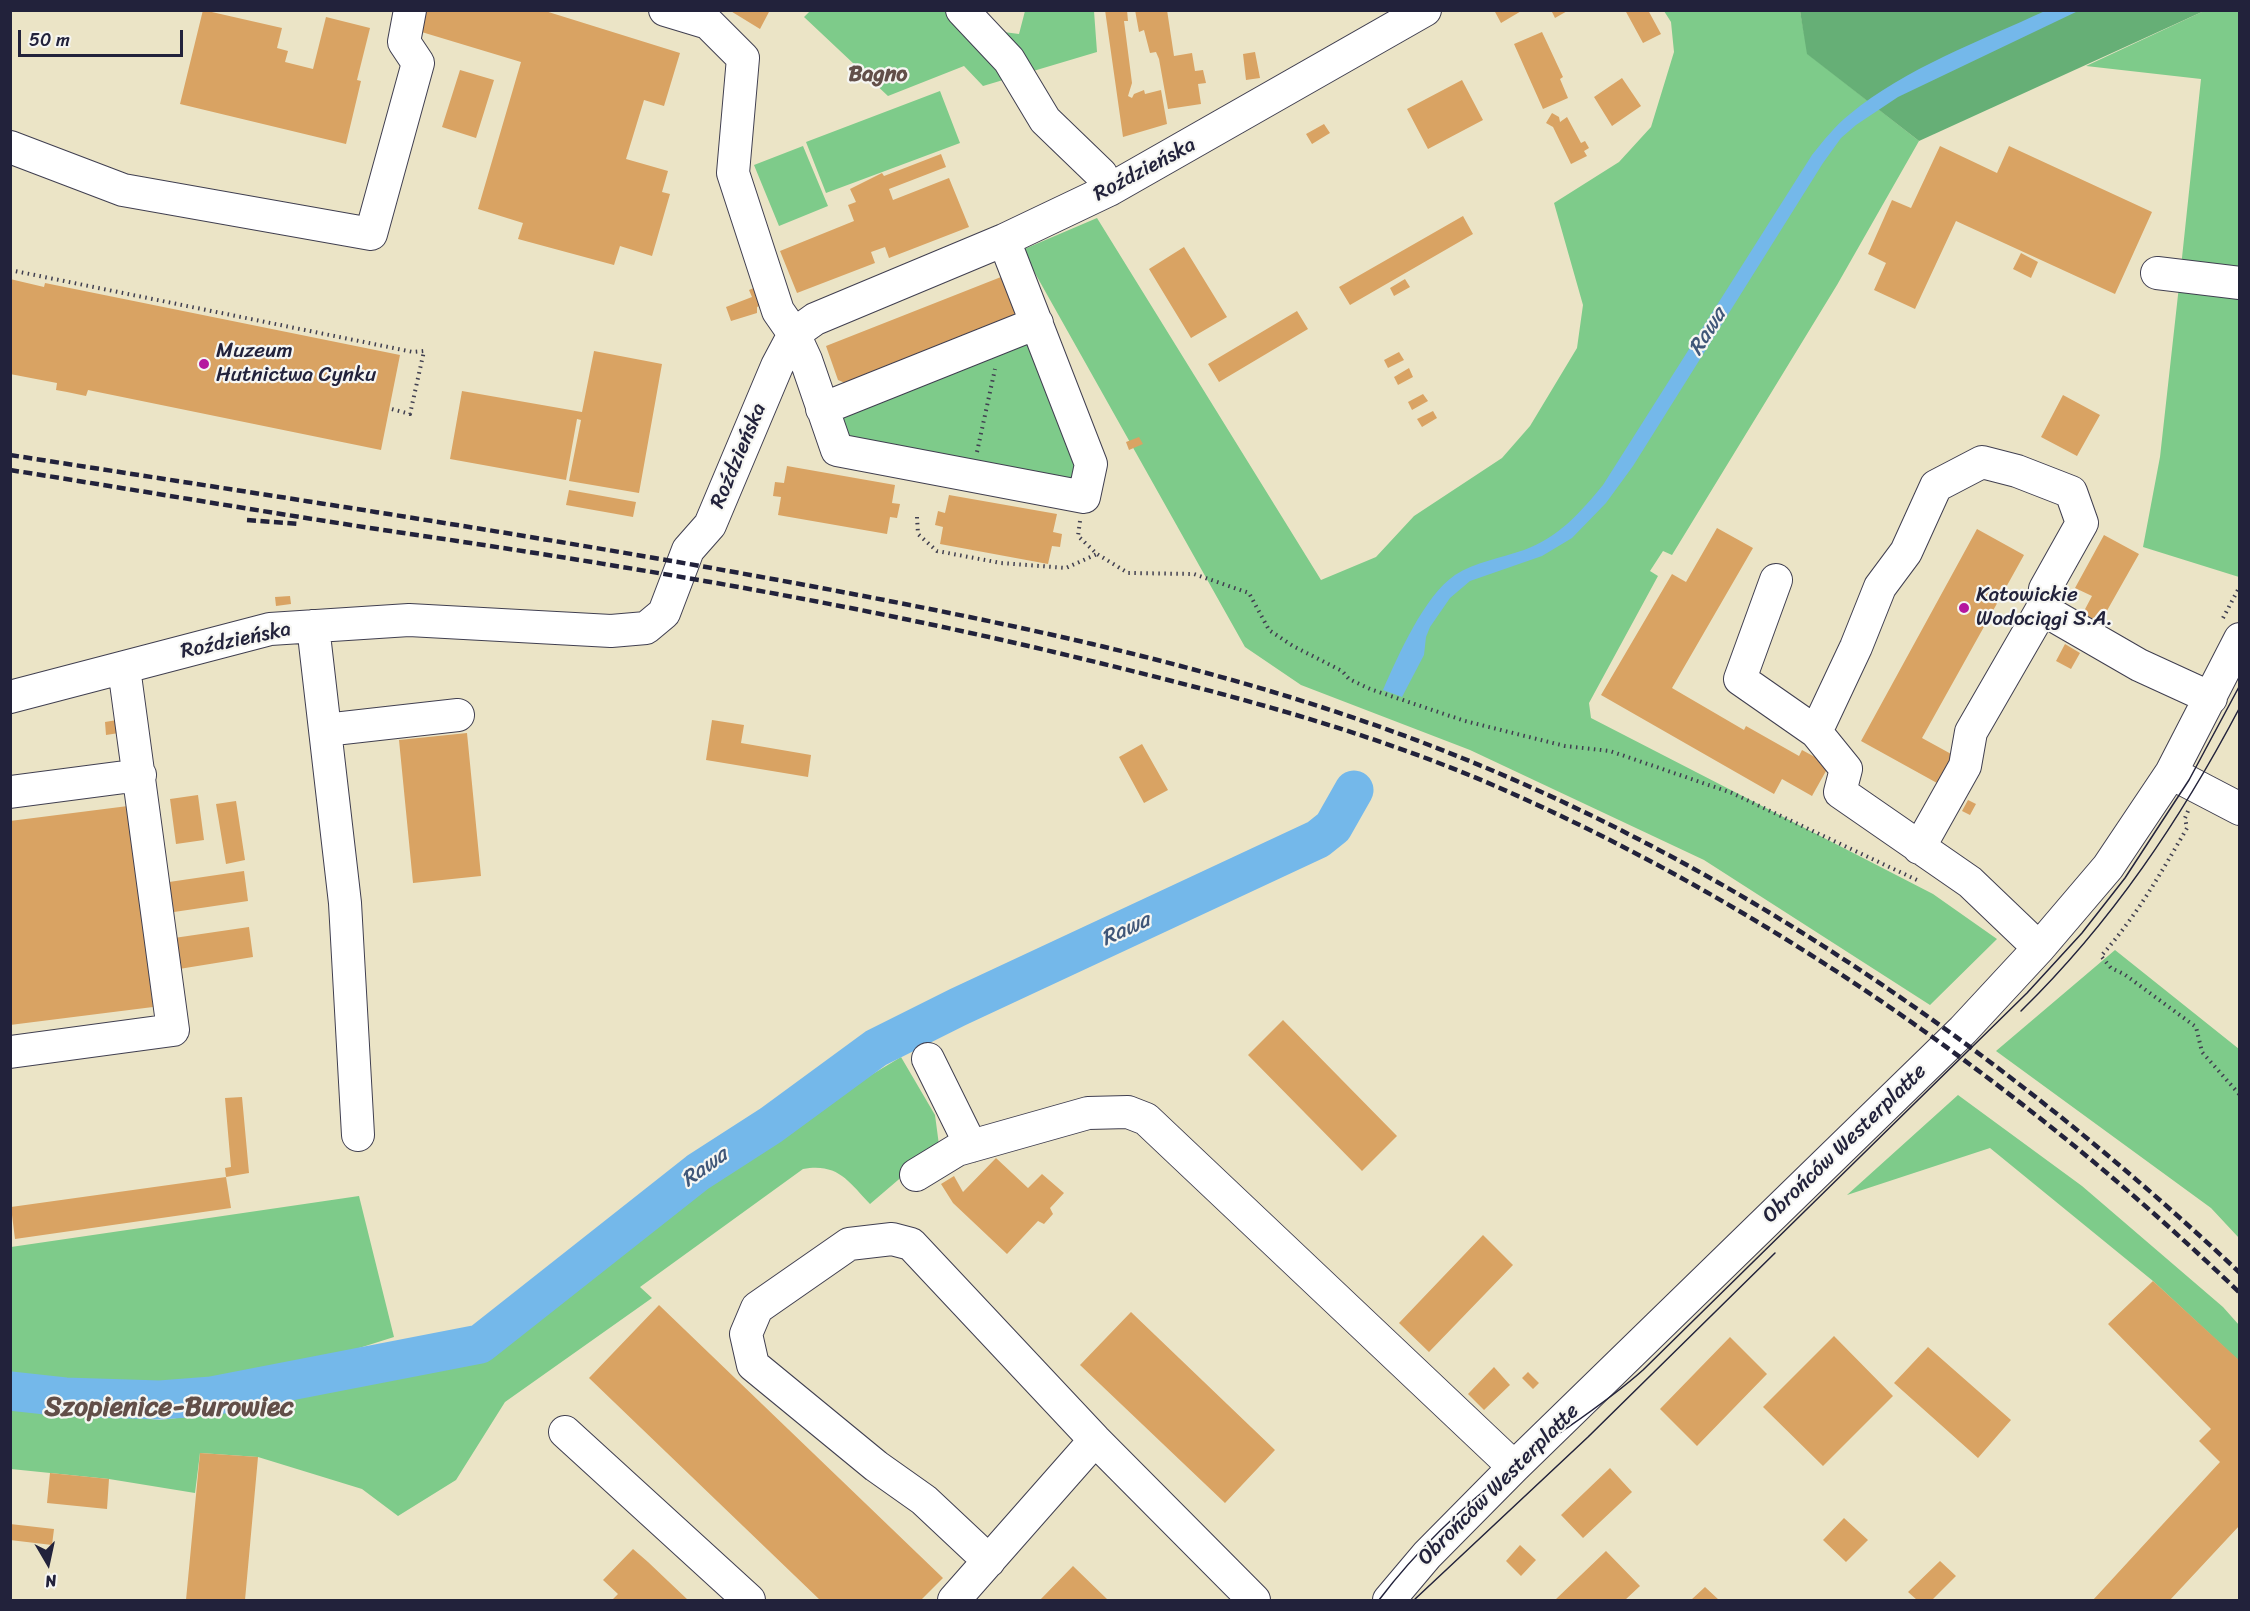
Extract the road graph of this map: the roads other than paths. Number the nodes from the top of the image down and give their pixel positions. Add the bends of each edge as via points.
1 (410, 10) edge
2 (665, 10) edge
3 (962, 10) edge
4 (1425, 10) edge
5 (10, 147) edge
6 (1109, 190) junction
7 (1004, 240) junction
8 (2157, 273) dead end
9 (2240, 283) edge
10 (1036, 323) junction
11 (794, 334) junction
12 (822, 409) junction
13 (1776, 580) dead end
14 (2042, 609) junction
15 (313, 626) junction
16 (2228, 633) edge
17 (124, 668) junction
18 (10, 698) edge
19 (2211, 698) junction
20 (458, 715) dead end
21 (325, 730) junction
22 (1816, 732) junction
23 (2171, 773) junction
24 (140, 775) junction
25 (10, 792) edge
26 (2240, 809) edge
27 (1919, 848) junction
28 (2039, 948) junction
29 (10, 1053) edge
30 (928, 1059) dead end
31 (358, 1135) dead end
32 (971, 1146) junction
33 (916, 1174) dead end
34 (565, 1432) dead end
35 (1095, 1440) junction
36 (1514, 1467) junction
37 (989, 1561) junction
38 (749, 1600) edge
39 (954, 1600) edge
40 (1254, 1600) edge
41 (1389, 1600) edge

1 - 5 street via 404,42 418,63 371,234 123,190
2 - 11 street via 708,23 742,58 733,173 778,311
3 - 6 street via 1009,60 1044,120 1101,174
4 - 6 street, Roździeńska
6 - 7 street, Roździeńska
7 - 10 street
7 - 11 street, Roździeńska via 815,319
8 - 9 street
10 - 12 street
10 - 12 street via 1091,464 1084,497 837,450
11 - 12 street
11 - 15 street, Roździeńska via 710,525 688,550 664,613 646,628 611,631 409,620
13 - 22 street via 1740,679
14 - 19 street via 2139,665
14 - 22 street via 2045,589 2082,523 2071,492 1982,462 1936,486 1905,552 1880,587
14 - 27 street via 1971,732 1965,766
15 - 17 street, Roździeńska via 270,629
15 - 21 street
16 - 19 street, Obrońców Westerplatte
17 - 18 street, Roździeńska
17 - 24 street
19 - 23 street, Obrońców Westerplatte
20 - 21 street
21 - 31 street via 345,903
22 - 27 street via 1846,769 1840,792
23 - 26 street
23 - 28 street, Obrońców Westerplatte via 2108,867
24 - 25 street
24 - 29 street via 173,1030
27 - 28 street via 1970,882
28 - 36 street, Obrońców Westerplatte via 1963,1030
30 - 32 street
32 - 33 street
32 - 36 street via 1088,1113 1128,1112 1146,1119
34 - 38 street
35 - 37 street
35 - 37 street via 911,1244 892,1239 849,1244 757,1308 746,1334 753,1365 876,1466 924,1500
35 - 40 street
36 - 41 street, Obrońców Westerplatte via 1427,1555
37 - 39 street

